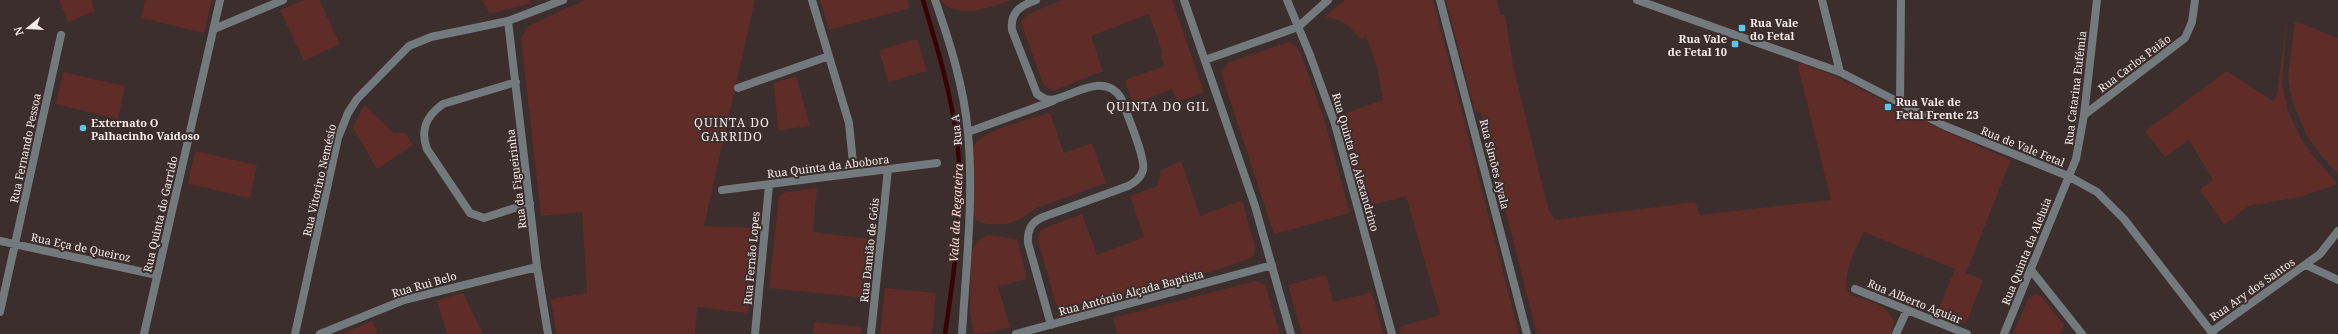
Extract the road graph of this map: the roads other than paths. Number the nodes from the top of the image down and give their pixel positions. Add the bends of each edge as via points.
1 (220, 0) edge
2 (283, 0) edge
3 (563, 0) edge
4 (812, 0) edge
5 (935, 0) edge
6 (1036, 0) edge
7 (1184, 0) edge
8 (1287, 0) edge
9 (1328, 0) edge
10 (1440, 0) edge
11 (1637, 0) edge
12 (1822, 0) edge
13 (1901, 0) edge
14 (2097, 0) edge
15 (2195, 0) edge
16 (508, 21) junction
17 (1298, 27) junction
18 (214, 29) junction
19 (61, 35) dead end
20 (829, 56) junction
21 (1205, 60) junction
22 (1840, 72) junction
23 (516, 82) junction
24 (738, 88) dead end
25 (1061, 98) junction
26 (1900, 103) junction
27 (2084, 115) junction
28 (968, 132) junction
29 (937, 163) dead end
30 (888, 169) junction
31 (854, 173) junction
32 (2068, 176) junction
33 (768, 185) junction
34 (722, 190) dead end
35 (530, 203) junction
36 (2338, 231) edge
37 (0, 241) edge
38 (14, 244) junction
39 (1272, 265) junction
40 (2306, 265) junction
41 (537, 267) junction
42 (2031, 270) junction
43 (157, 275) junction
44 (2338, 280) edge
45 (1855, 289) dead end
46 (1907, 310) junction
47 (0, 312) edge
48 (1051, 325) junction
49 (2212, 333) edge
50 (144, 334) edge
51 (295, 334) edge
52 (320, 334) edge
53 (548, 334) edge
54 (755, 334) edge
55 (871, 334) edge
56 (962, 334) edge
57 (1016, 334) edge
58 (1291, 334) edge
59 (1392, 334) edge
60 (1527, 334) edge
61 (1896, 334) edge
62 (1967, 334) edge
63 (2004, 334) edge
64 (2082, 334) edge

1 - 18 street, Rua Quinta do Garrido
2 - 18 street
3 - 16 street, Rua Vitorino Nemésio
4 - 20 street
5 - 28 street, Rua A via 955,61
6 - 25 street, Rua António Alçada Baptista via 1018,8 1011,21 1012,30 1037,94 1045,99
7 - 21 street
8 - 17 street, Rua Quinta do Alexandrino
9 - 17 street
10 - 60 street, Rua Simões Ayala
11 - 22 street, Rua de Vale Fetal
12 - 22 street
13 - 26 street
14 - 27 street, Rua Catarina Eufémia
15 - 27 street, Rua Carlos Paião via 2192,22 2185,38
16 - 23 street, Rua da Figueirinha
16 - 51 street, Rua Vitorino Nemésio via 419,41 400,53 357,99 338,138
17 - 21 street
17 - 59 street, Rua Quinta do Alexandrino via 1335,124
18 - 43 street, Rua Quinta do Garrido
19 - 38 street, Rua Fernando Pessoa
20 - 24 street
20 - 31 street via 849,122
21 - 39 street via 1255,206
22 - 26 street, Rua de Vale Fetal
23 - 35 street, Rua da Figueirinha
23 - 35 street via 443,104 425,124 424,140 427,149 470,214 484,218
25 - 28 street
25 - 48 street, Rua António Alçada Baptista via 1096,85 1106,85 1115,89 1121,98 1142,158 1143,170 1138,181 1043,217 1030,227 1028,243
26 - 32 street, Rua de Vale Fetal via 1945,126
27 - 32 street, Rua Catarina Eufémia via 2076,159
28 - 56 street, Rua A via 969,228
29 - 30 street, Rua Quinta da Abobora
30 - 31 street, Rua Quinta da Abobora
30 - 55 street, Rua Damião de Góis
31 - 33 street, Rua Quinta da Abobora
32 - 42 street, Rua Quinta da Aleluia
32 - 49 street, Rua de Vale Fetal via 2097,192 2124,219
33 - 34 street, Rua Quinta da Abobora
33 - 54 street, Rua Fernão Lopes
35 - 41 street, Rua da Figueirinha
36 - 40 street, Rua Ary dos Santos via 2325,249
37 - 38 street, Rua Eça de Queiroz
38 - 43 street, Rua Eça de Queiroz
38 - 47 street, Rua Fernando Pessoa
39 - 48 street, Rua António Alçada Baptista
39 - 58 street
40 - 44 street, Rua Ary dos Santos
40 - 49 street, Rua Ary dos Santos
41 - 52 street, Rua Rui Belo via 404,300
41 - 53 street, Rua da Figueirinha
42 - 63 street, Rua Quinta da Aleluia
42 - 64 street
43 - 50 street, Rua Quinta do Garrido
45 - 46 street, Rua Alberto Aguiar
46 - 61 street
46 - 62 street, Rua Alberto Aguiar
48 - 57 street

